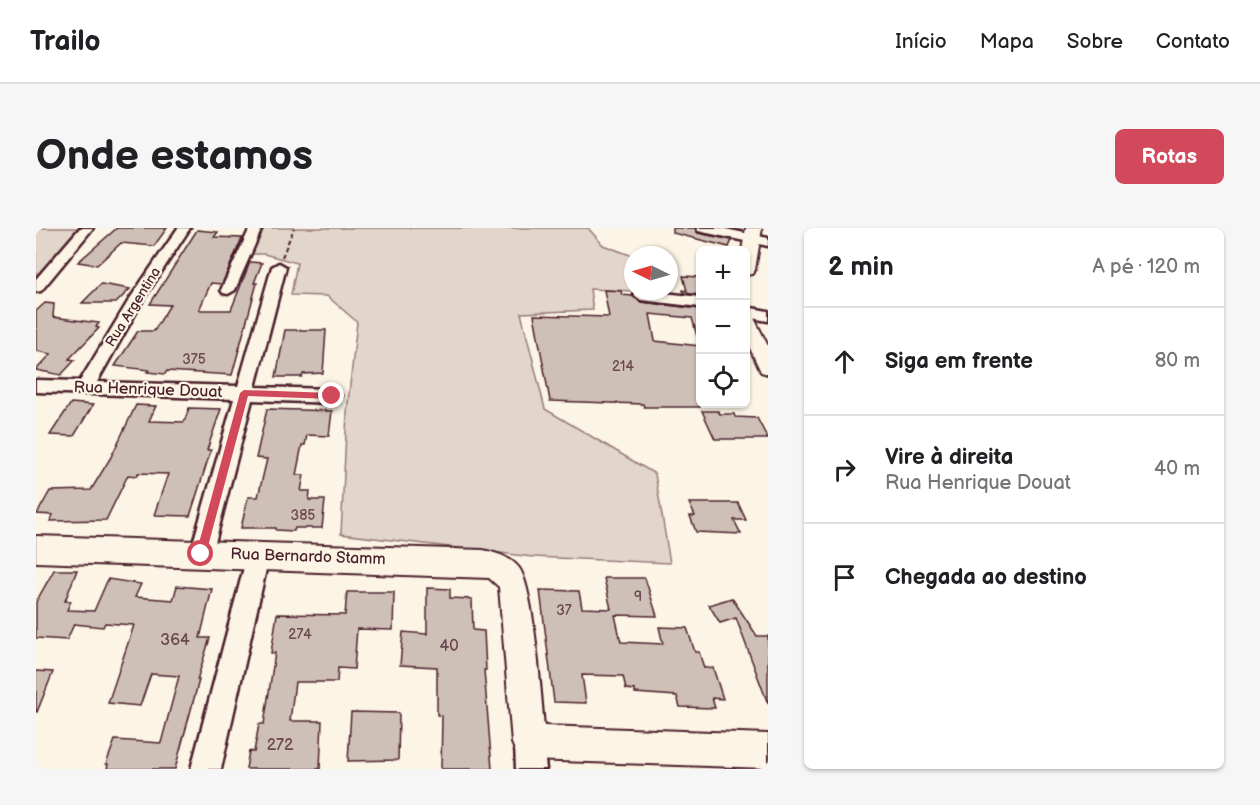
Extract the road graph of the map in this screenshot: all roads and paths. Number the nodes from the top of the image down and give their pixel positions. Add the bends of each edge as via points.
1 (87, 228) edge
2 (184, 228) edge
3 (256, 228) edge
4 (294, 228) edge
5 (703, 228) edge
6 (758, 236) edge
7 (750, 259) edge
8 (279, 267) joint
9 (36, 288) edge
10 (228, 290) dead end
11 (678, 300) edge
12 (696, 302) edge
13 (750, 313) edge
14 (768, 316) edge
15 (750, 329) edge
16 (768, 367) edge
17 (36, 386) edge
18 (85, 388) junction
19 (244, 393) junction
20 (332, 396) dead end
21 (36, 549) edge
22 (201, 554) junction
23 (258, 556) junction
24 (768, 751) edge
25 (530, 756) edge
26 (206, 769) edge

1 - 9 street
2 - 18 street, Rua Argentina
3 - 10 street
4 - 8 path
5 - 6 street
6 - 7 street
8 - 19 street
11 - 12 street
13 - 14 street
15 - 16 street
17 - 18 street, Rua Henrique Douat
18 - 19 street, Rua Henrique Douat
19 - 20 street, Rua Henrique Douat
19 - 22 street
21 - 22 street, Rua Bernardo Stamm
22 - 23 street, Rua Bernardo Stamm
23 - 25 street, Rua Bernardo Stamm via 483,563 507,572 513,584
23 - 26 street
24 - 25 street

